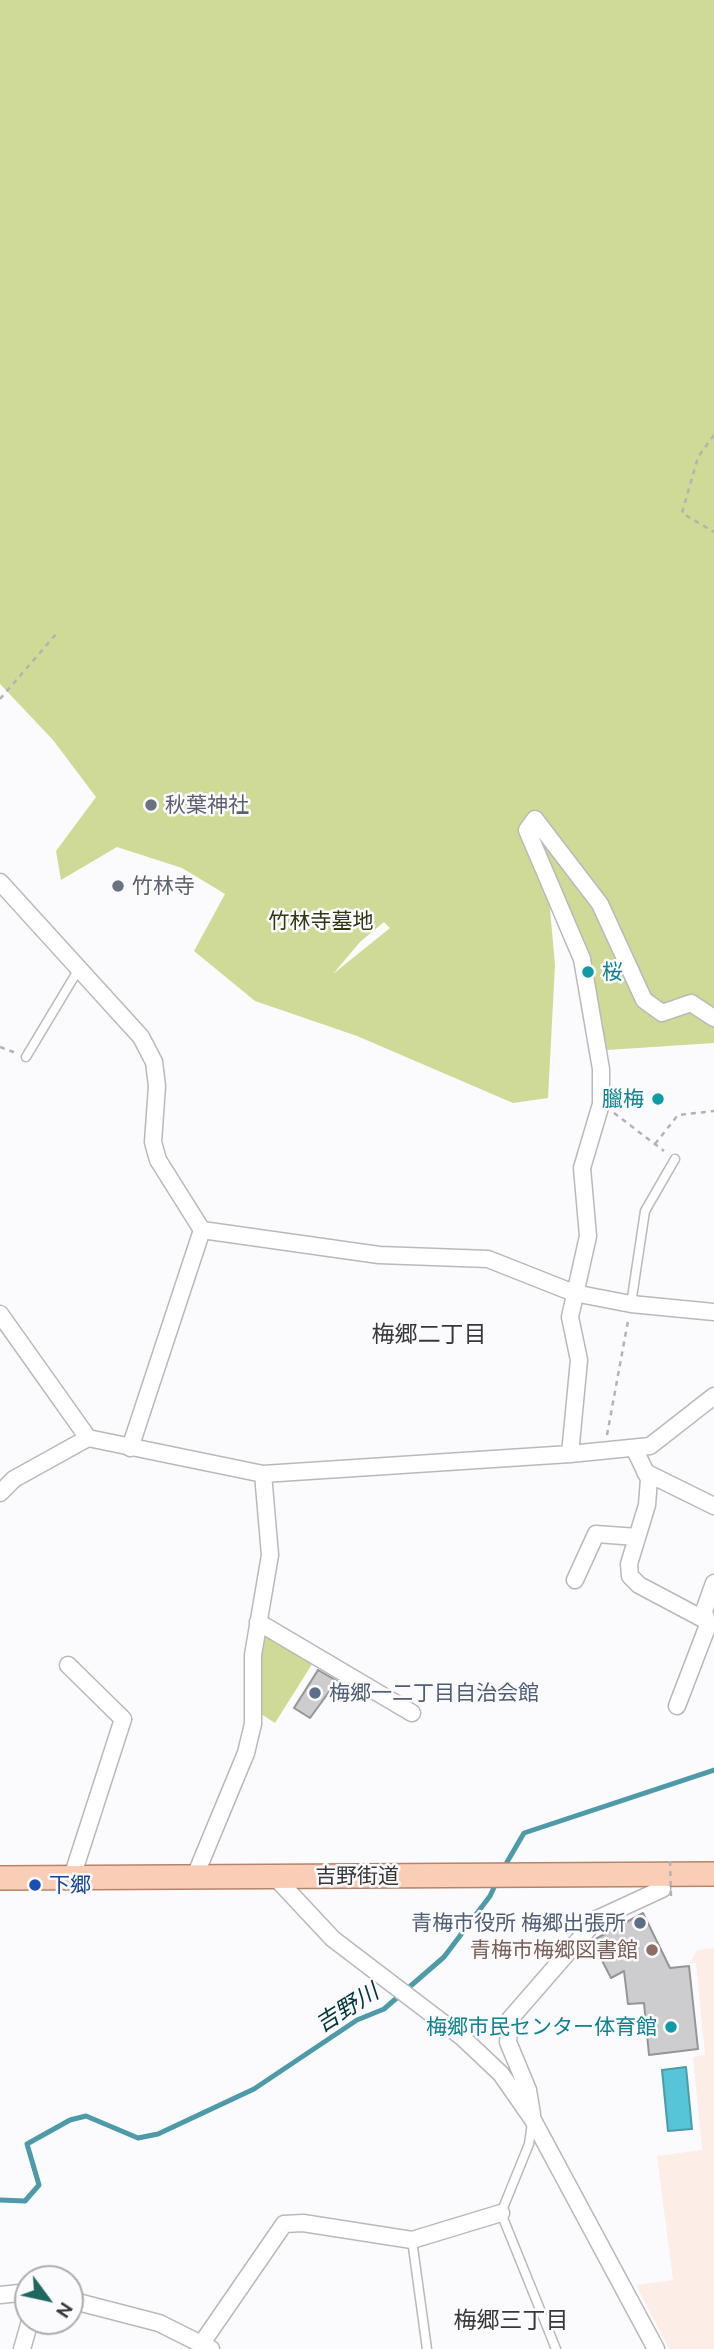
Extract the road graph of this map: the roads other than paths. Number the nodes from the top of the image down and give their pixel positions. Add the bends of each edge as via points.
1 (0, 882) edge
2 (80, 967) junction
3 (714, 1018) edge
4 (26, 1057) road end
5 (675, 1159) road end
6 (202, 1230) junction
7 (574, 1293) junction
8 (631, 1304) junction
9 (714, 1312) edge
10 (0, 1314) edge
11 (714, 1396) edge
12 (88, 1438) junction
13 (130, 1448) junction
14 (634, 1448) junction
15 (570, 1454) junction
16 (645, 1472) junction
17 (263, 1474) junction
18 (0, 1493) edge
19 (714, 1506) edge
20 (637, 1537) junction
21 (575, 1580) dead end
22 (714, 1583) edge
23 (705, 1620) junction
24 (258, 1622) junction
25 (68, 1665) dead end
26 (677, 1706) dead end
27 (411, 1713) dead end
28 (666, 1868) junction
29 (714, 1874) edge
30 (195, 1876) junction
31 (274, 1876) junction
32 (72, 1877) junction
33 (0, 1878) edge
34 (533, 2120) junction
35 (501, 2213) junction
36 (412, 2240) junction
37 (84, 2304) edge
38 (207, 2346) edge
39 (427, 2349) edge
40 (556, 2349) edge
41 (656, 2349) edge

1 - 2 street
2 - 4 lane
2 - 6 street via 141,1037 154,1062 158,1086 153,1142 158,1160
3 - 7 street via 691,1003 662,1013 644,1000 600,904 534,819 527,830 582,959 601,1069 601,1104 582,1168 588,1236
5 - 8 lane via 645,1211
6 - 7 street via 379,1255 488,1259
6 - 13 street
7 - 8 street
7 - 15 street via 570,1317 579,1360
8 - 9 street
10 - 12 street
11 - 14 street via 650,1446
12 - 13 street
12 - 18 street via 14,1479
13 - 17 street
14 - 15 street
14 - 16 street
15 - 17 street
16 - 19 street
16 - 20 street via 649,1479 647,1505
17 - 24 street via 270,1555
20 - 21 street via 596,1534
20 - 23 street via 629,1564 634,1581
22 - 23 street
23 - 26 street via 708,1625
24 - 27 street
24 - 30 street via 253,1724 246,1753
25 - 32 street via 123,1719
28 - 29 main road, 吉野街道
28 - 31 main road, 吉野街道 via 508,1875
28 - 34 street via 662,1889 597,1919 510,2020 508,2042 528,2090
30 - 31 main road, 吉野街道
30 - 32 main road, 吉野街道
31 - 34 street via 333,1939 463,2038 501,2074
32 - 33 main road, 吉野街道
34 - 35 lane via 529,2144
34 - 41 street
35 - 36 street
35 - 40 lane
36 - 38 street via 284,2224
36 - 39 lane
37 - 38 street via 159,2323

